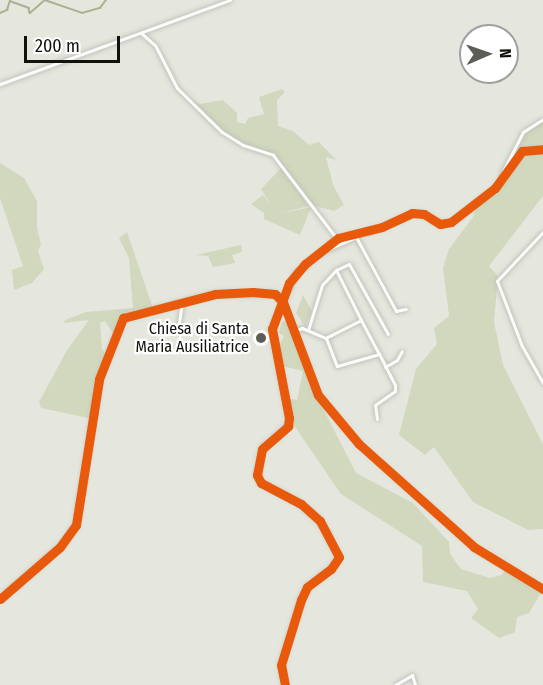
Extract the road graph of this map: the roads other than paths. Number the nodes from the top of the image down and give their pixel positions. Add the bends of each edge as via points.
1 (230, 0) edge
2 (143, 32) junction
3 (0, 84) edge
4 (543, 119) edge
5 (543, 149) edge
6 (501, 177) junction
7 (543, 232) edge
8 (336, 240) junction
9 (319, 252) junction
10 (336, 270) junction
11 (282, 302) junction
12 (182, 303) junction
13 (406, 309) dead end
14 (361, 320) junction
15 (178, 330) dead end
16 (308, 330) junction
17 (294, 331) junction
18 (388, 334) dead end
19 (326, 338) junction
20 (402, 351) dead end
21 (379, 354) junction
22 (385, 367) junction
23 (543, 383) edge
24 (378, 419) dead end
25 (543, 589) edge
26 (0, 599) edge
27 (285, 685) edge
28 (395, 685) edge
29 (416, 685) edge

1 - 2 street
2 - 3 street
2 - 8 street via 155,45 177,88 212,124 243,145 276,157 337,235
4 - 6 street via 523,132
5 - 6 street via 522,151
6 - 8 street via 495,188 452,222 440,224 424,214 412,213 382,228
7 - 23 street via 497,281 522,346
8 - 9 street
9 - 11 street via 295,273
9 - 13 street via 356,237 396,311
10 - 14 street
10 - 16 street via 322,285
10 - 18 street via 352,266
11 - 12 street via 275,294 253,292 215,294
11 - 17 street
11 - 27 street via 272,329 288,426 261,449 257,475 261,483 301,504 320,521 339,557 331,569 307,587 301,600 281,665
12 - 15 street
12 - 26 street via 123,318 99,379 76,525 60,547
14 - 19 street
14 - 21 street
16 - 17 street
16 - 19 street
17 - 25 street via 318,395 359,444 474,547
19 - 21 street via 337,366
20 - 22 street via 397,360
21 - 22 street
22 - 24 street via 394,391 375,405
28 - 29 street via 412,675

